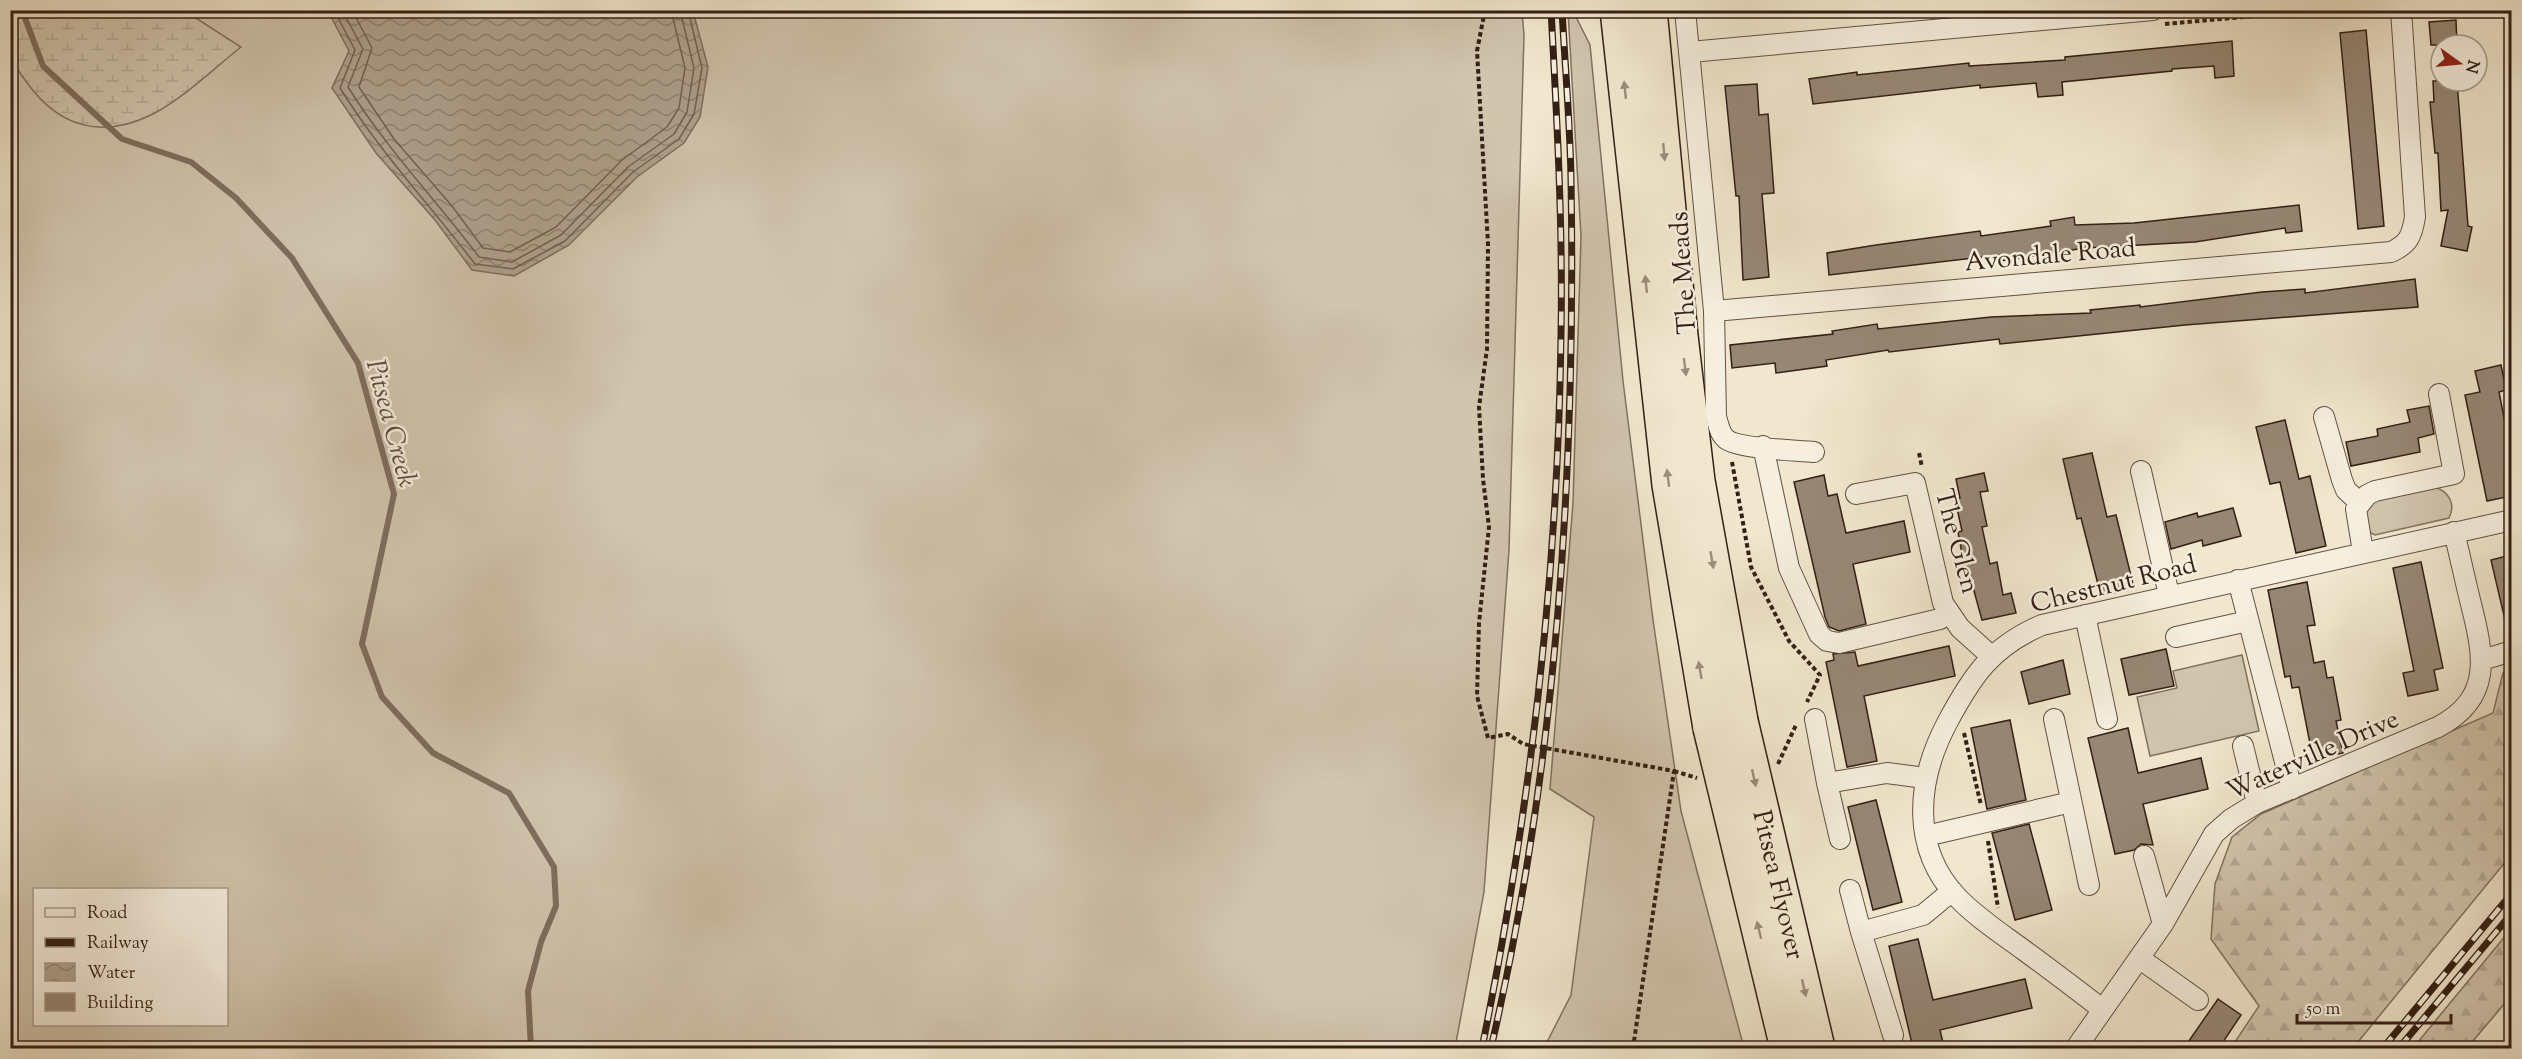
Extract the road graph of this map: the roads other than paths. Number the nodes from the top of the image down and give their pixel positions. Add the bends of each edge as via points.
1 (1617, 10) edge
2 (1650, 10) edge
3 (1685, 10) edge
4 (2153, 10) edge
5 (2401, 10) edge
6 (1690, 52) junction
7 (1714, 311) junction
8 (2439, 394) dead end
9 (2324, 417) dead end
10 (1763, 446) junction
11 (1814, 452) dead end
12 (2141, 471) dead end
13 (1856, 494) dead end
14 (2359, 502) junction
15 (2511, 520) edge
16 (2454, 532) junction
17 (2363, 552) junction
18 (2238, 580) junction
19 (2169, 595) junction
20 (2085, 615) junction
21 (1940, 620) dead end
22 (2248, 621) junction
23 (2176, 638) dead end
24 (2511, 651) edge
25 (1991, 656) junction
26 (2482, 660) junction
27 (1807, 713) road end
28 (2054, 719) dead end
29 (2107, 719) dead end
30 (2243, 746) dead end
31 (1924, 778) junction
32 (1827, 783) junction
33 (2292, 789) junction
34 (2071, 802) junction
35 (2257, 803) junction
36 (1926, 836) junction
37 (1840, 839) dead end
38 (2144, 856) dead end
39 (2089, 885) dead end
40 (1850, 890) dead end
41 (1952, 891) junction
42 (2163, 924) junction
43 (1862, 932) junction
44 (2139, 958) junction
45 (2198, 1000) dead end
46 (2102, 1009) junction
47 (1893, 1035) dead end
48 (2082, 1046) edge
49 (1787, 1048) edge
50 (1818, 1048) edge

49 -> 1 highway, Pitsea Flyover, bridge via 1710,728 1669,485
2 -> 50 highway, Pitsea Flyover, bridge via 1698,481 1741,721
3 - 6 street, The Meads
4 - 6 street
5 - 7 street, Avondale Road via 2415,217 2413,234 2405,246 2391,252
6 - 7 street, The Meads
7 - 10 street, The Meads via 1716,417 1720,432 1728,441
8 - 14 street via 2456,483 2375,491
9 - 14 street via 2346,490
10 - 11 street
10 - 21 street via 1789,568 1819,634 1827,641 1839,643
12 - 19 street
13 - 25 street, The Glen via 1915,483 1943,603 1960,628
14 - 17 street via 2355,517
15 - 16 street, Chestnut Road
16 - 17 street, Chestnut Road
16 - 26 street, Waterville Drive via 2481,640
17 - 18 street, Chestnut Road
18 - 19 street, Chestnut Road
18 - 22 street
19 - 20 street, Chestnut Road
20 - 25 street, Chestnut Road via 2034,628 2010,640
20 - 29 street
22 - 23 street
22 - 33 street
24 - 26 street
25 - 31 street, Chestnut Road via 1958,702
26 - 33 street, Waterville Drive via 2472,699 2450,721
27 - 32 street
28 - 34 street
30 - 35 street
31 - 32 street via 1887,772
31 - 36 street, Chestnut Road
32 - 37 street
33 - 35 street, Waterville Drive
34 - 36 street
34 - 39 street
35 - 42 street, Waterville Drive via 2214,834
36 - 41 street, Chestnut Road via 1939,873
38 - 42 street
40 - 43 street
41 - 43 street via 1923,915
41 - 46 street, Chestnut Road via 1970,910
42 - 44 street, Waterville Drive
43 - 47 street
44 - 45 street
44 - 46 street, Waterville Drive
46 - 48 street, Waterville Drive

